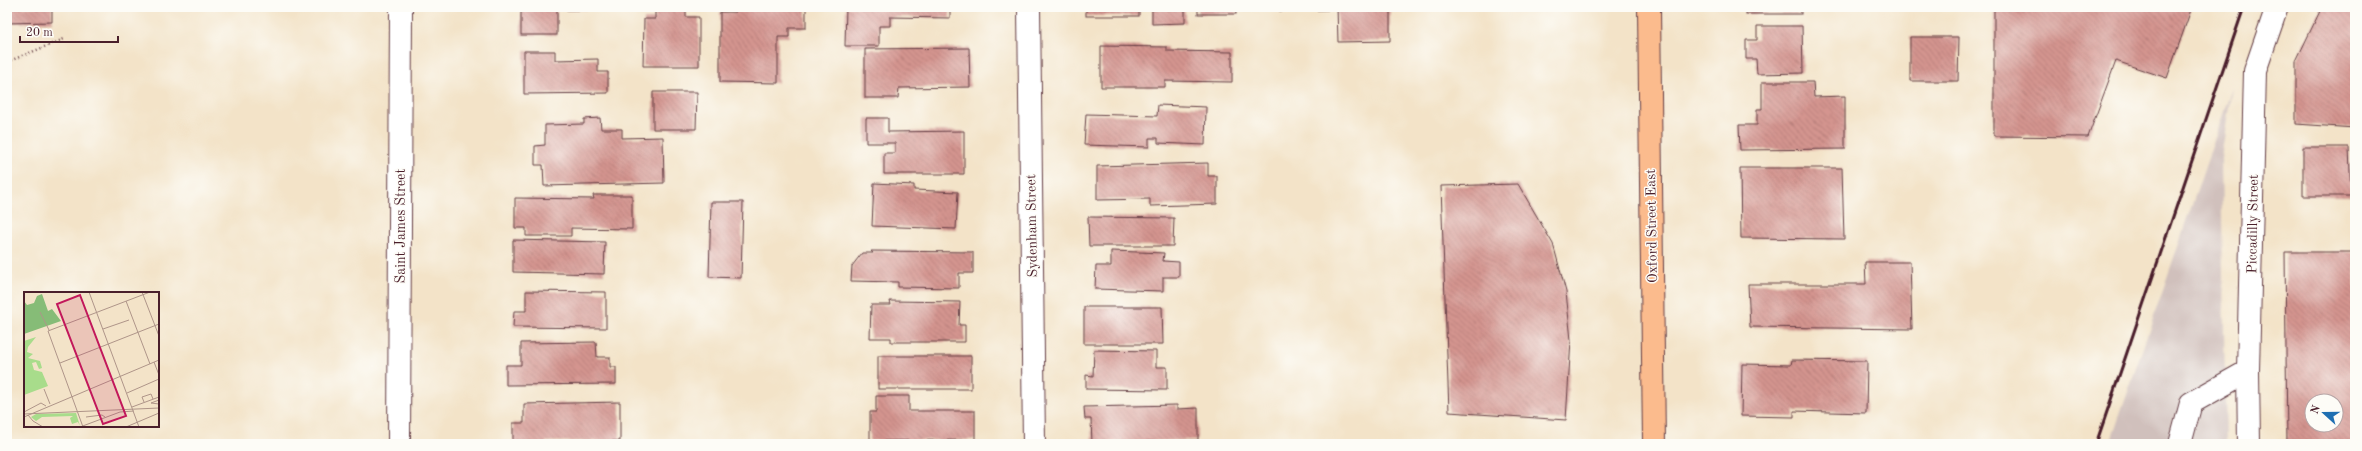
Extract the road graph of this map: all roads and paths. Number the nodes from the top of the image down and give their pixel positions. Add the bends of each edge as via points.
1 (401, 7) edge
2 (1029, 7) edge
3 (1649, 7) edge
4 (2277, 7) edge
5 (64, 39) dead end
6 (7, 62) edge
7 (2248, 371) junction
8 (399, 444) edge
9 (1034, 444) edge
10 (1654, 444) edge
11 (2180, 444) edge
12 (2249, 444) edge

1 - 8 street, Saint James Street
2 - 9 street, Sydenham Street
3 - 10 main road, Oxford Street East
4 - 7 street, Piccadilly Street via 2255,71
5 - 6 path
7 - 11 street via 2191,403
7 - 12 street, Piccadilly Street

